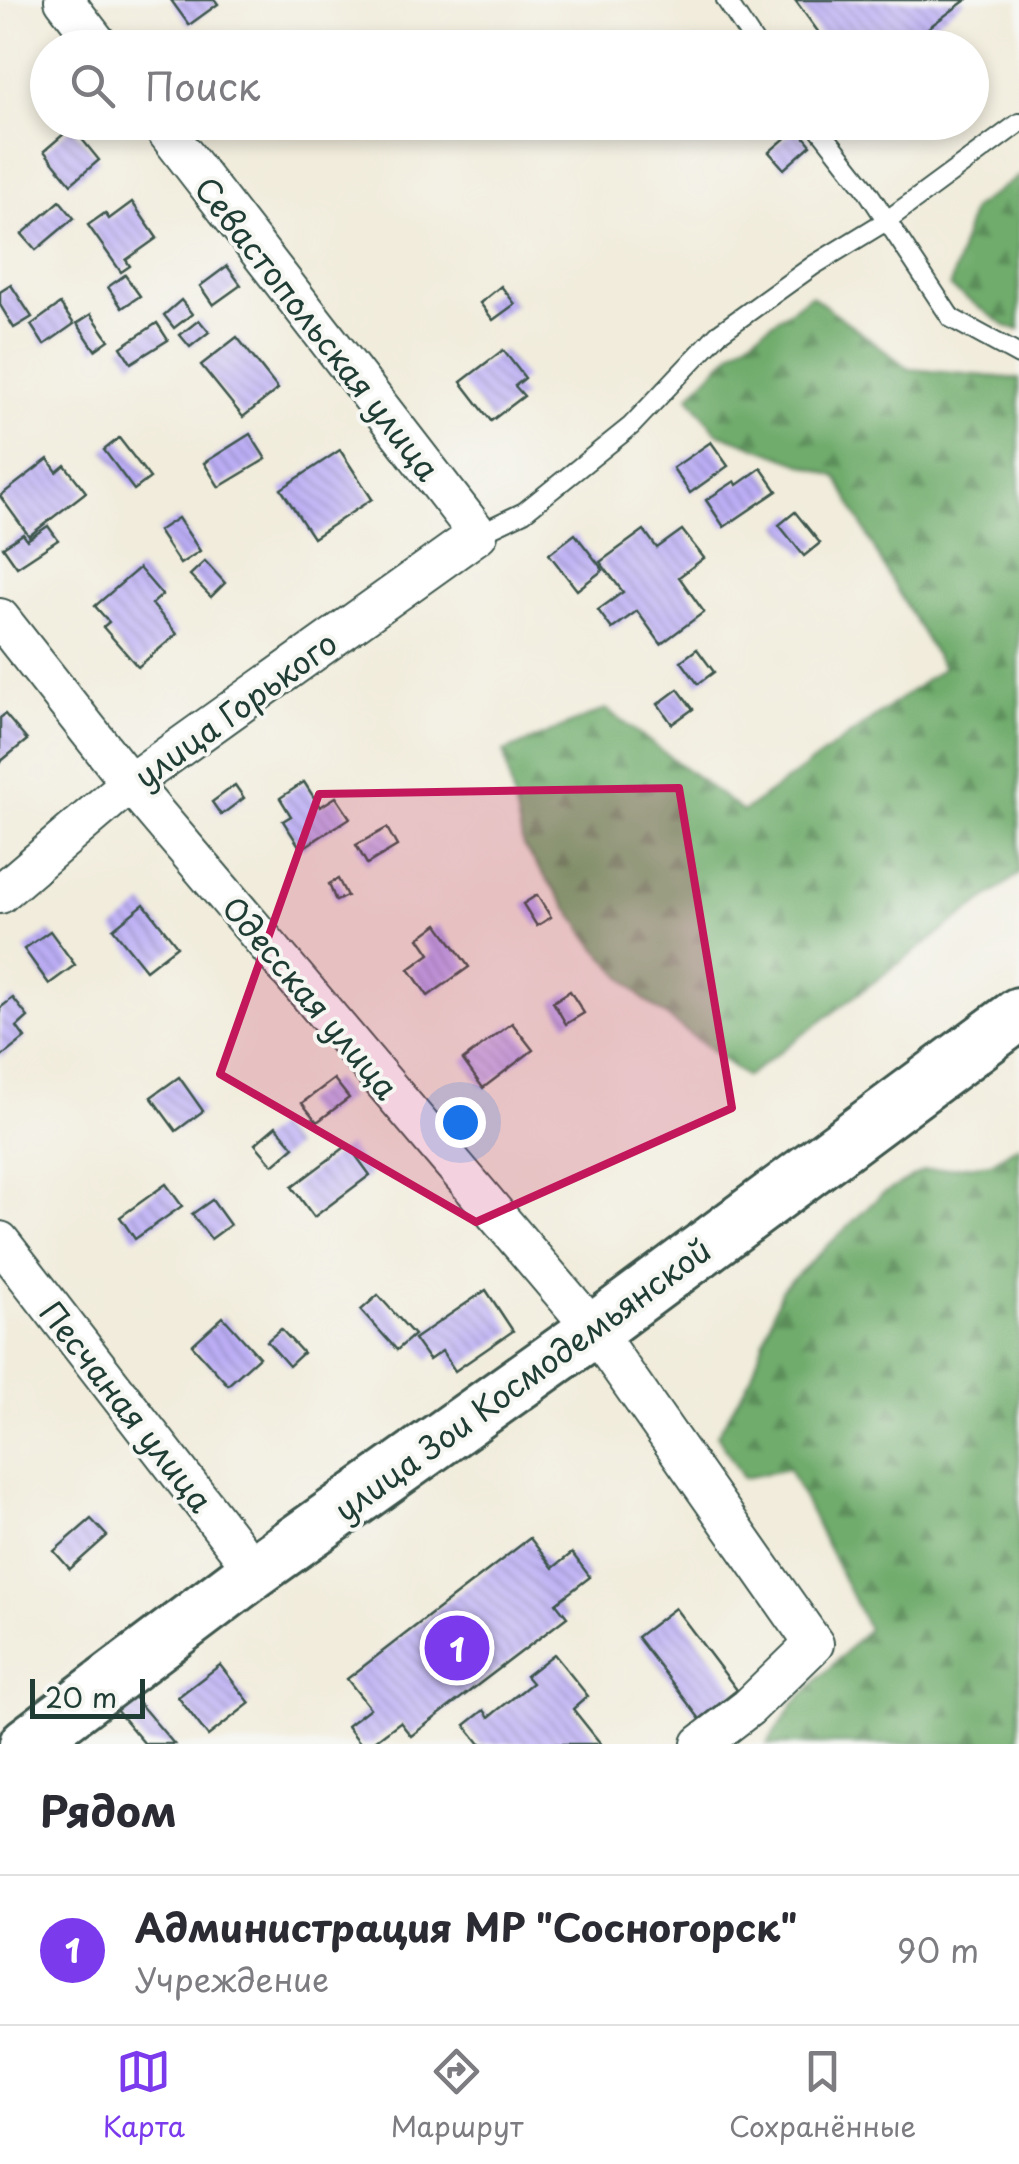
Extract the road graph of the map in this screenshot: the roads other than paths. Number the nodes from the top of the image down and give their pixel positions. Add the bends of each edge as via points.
1 (64, 0) edge
2 (726, 0) edge
3 (86, 30) edge
4 (746, 30) edge
5 (1019, 123) edge
6 (173, 140) edge
7 (828, 140) edge
8 (886, 221) junction
9 (1019, 356) edge
10 (478, 534) junction
11 (0, 618) edge
12 (130, 784) junction
13 (0, 894) edge
14 (1019, 1014) edge
15 (0, 1241) edge
16 (594, 1330) junction
17 (255, 1570) junction
18 (26, 1744) edge
19 (701, 1744) edge

1 - 3 street
2 - 4 lane
5 - 8 lane
6 - 10 street, Севастопольская улица
7 - 8 lane
8 - 9 lane via 951,318
8 - 10 lane via 718,334 632,426 524,512
10 - 12 street, улица Горького
11 - 12 street, Одесская улица
12 - 13 street, улица Горького
12 - 16 street, Одесская улица
14 - 16 street, улица Зои Космодемьянской
15 - 17 street, Песчаная улица
16 - 17 street, улица Зои Космодемьянской
16 - 19 street, Одесская улица via 814,1644
17 - 18 street, улица Зои Космодемьянской

